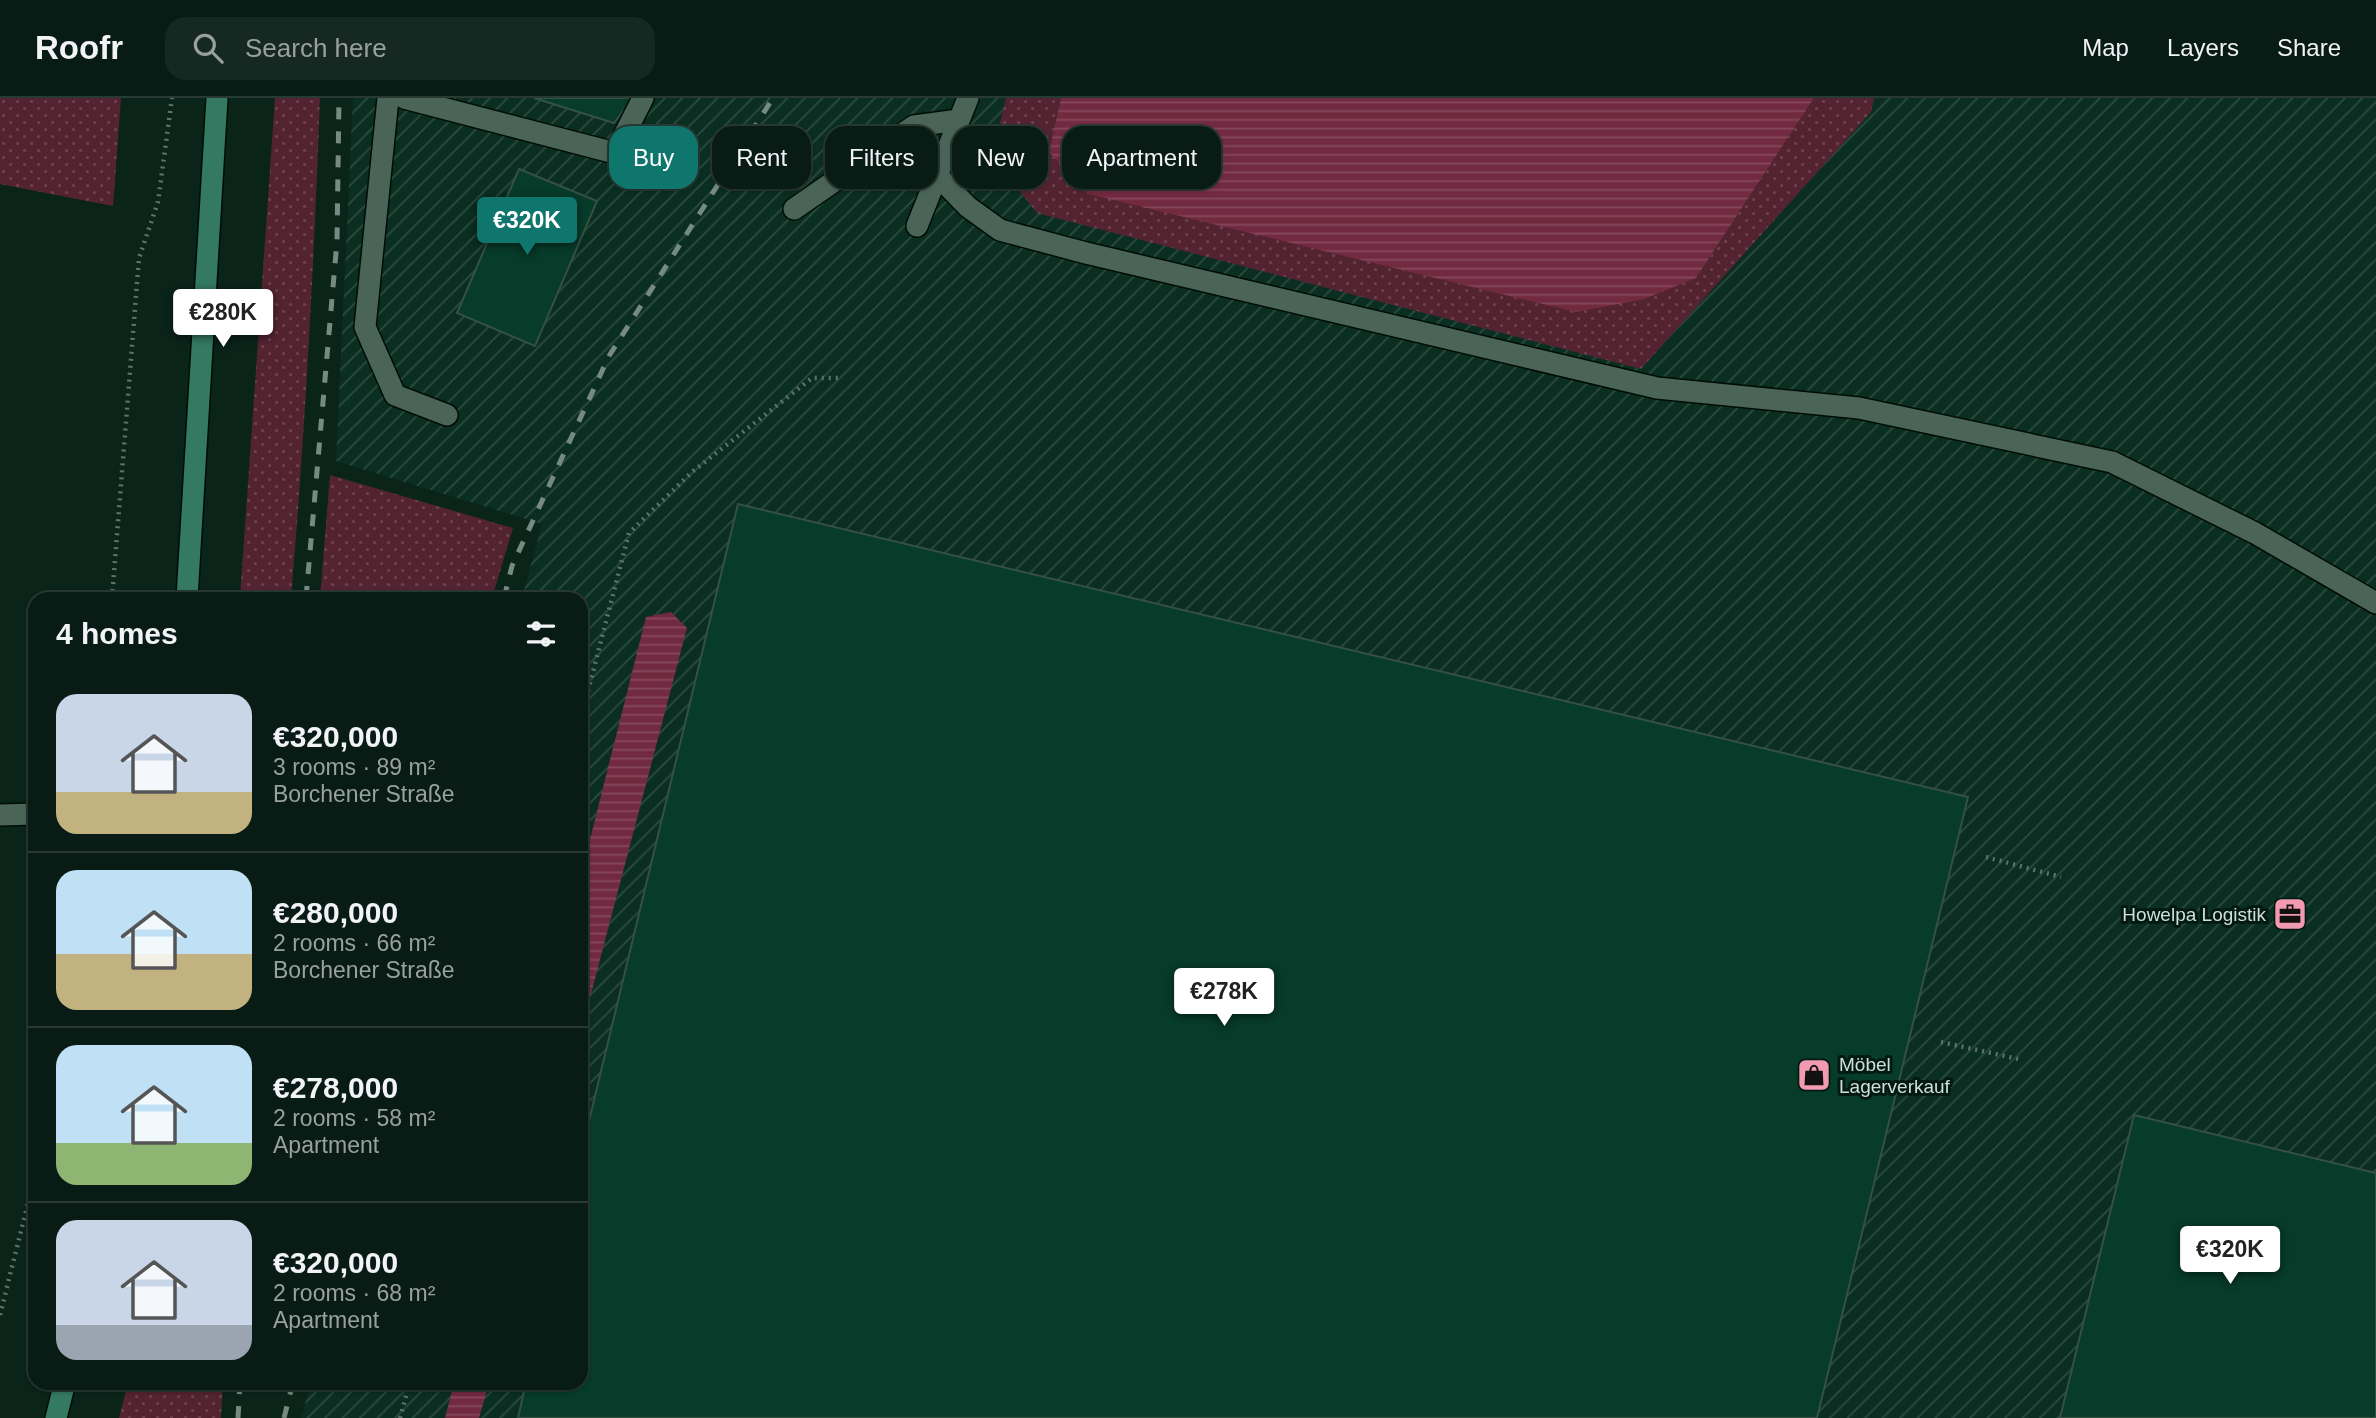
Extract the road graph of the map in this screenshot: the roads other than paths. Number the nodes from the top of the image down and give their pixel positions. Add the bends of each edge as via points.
1 (217, 98) edge
2 (388, 98) edge
3 (404, 98) edge
4 (642, 98) edge
5 (968, 98) edge
6 (959, 120) junction
7 (938, 172) edge
8 (938, 176) edge
9 (931, 189) edge
10 (794, 209) dead end
11 (916, 226) dead end
12 (447, 415) dead end
13 (187, 592) edge
14 (2376, 603) edge
15 (28, 814) edge
16 (0, 815) edge
17 (63, 1390) edge
18 (56, 1418) edge

1 - 13 main road
2 - 12 street via 365,327 395,395
3 - 4 street via 615,153
5 - 6 street
6 - 7 street
6 - 10 street via 914,126
8 - 14 street via 968,207 1000,230 1086,253 1657,387 1859,408 2112,461 2255,533
9 - 11 street
15 - 16 street
17 - 18 main road

